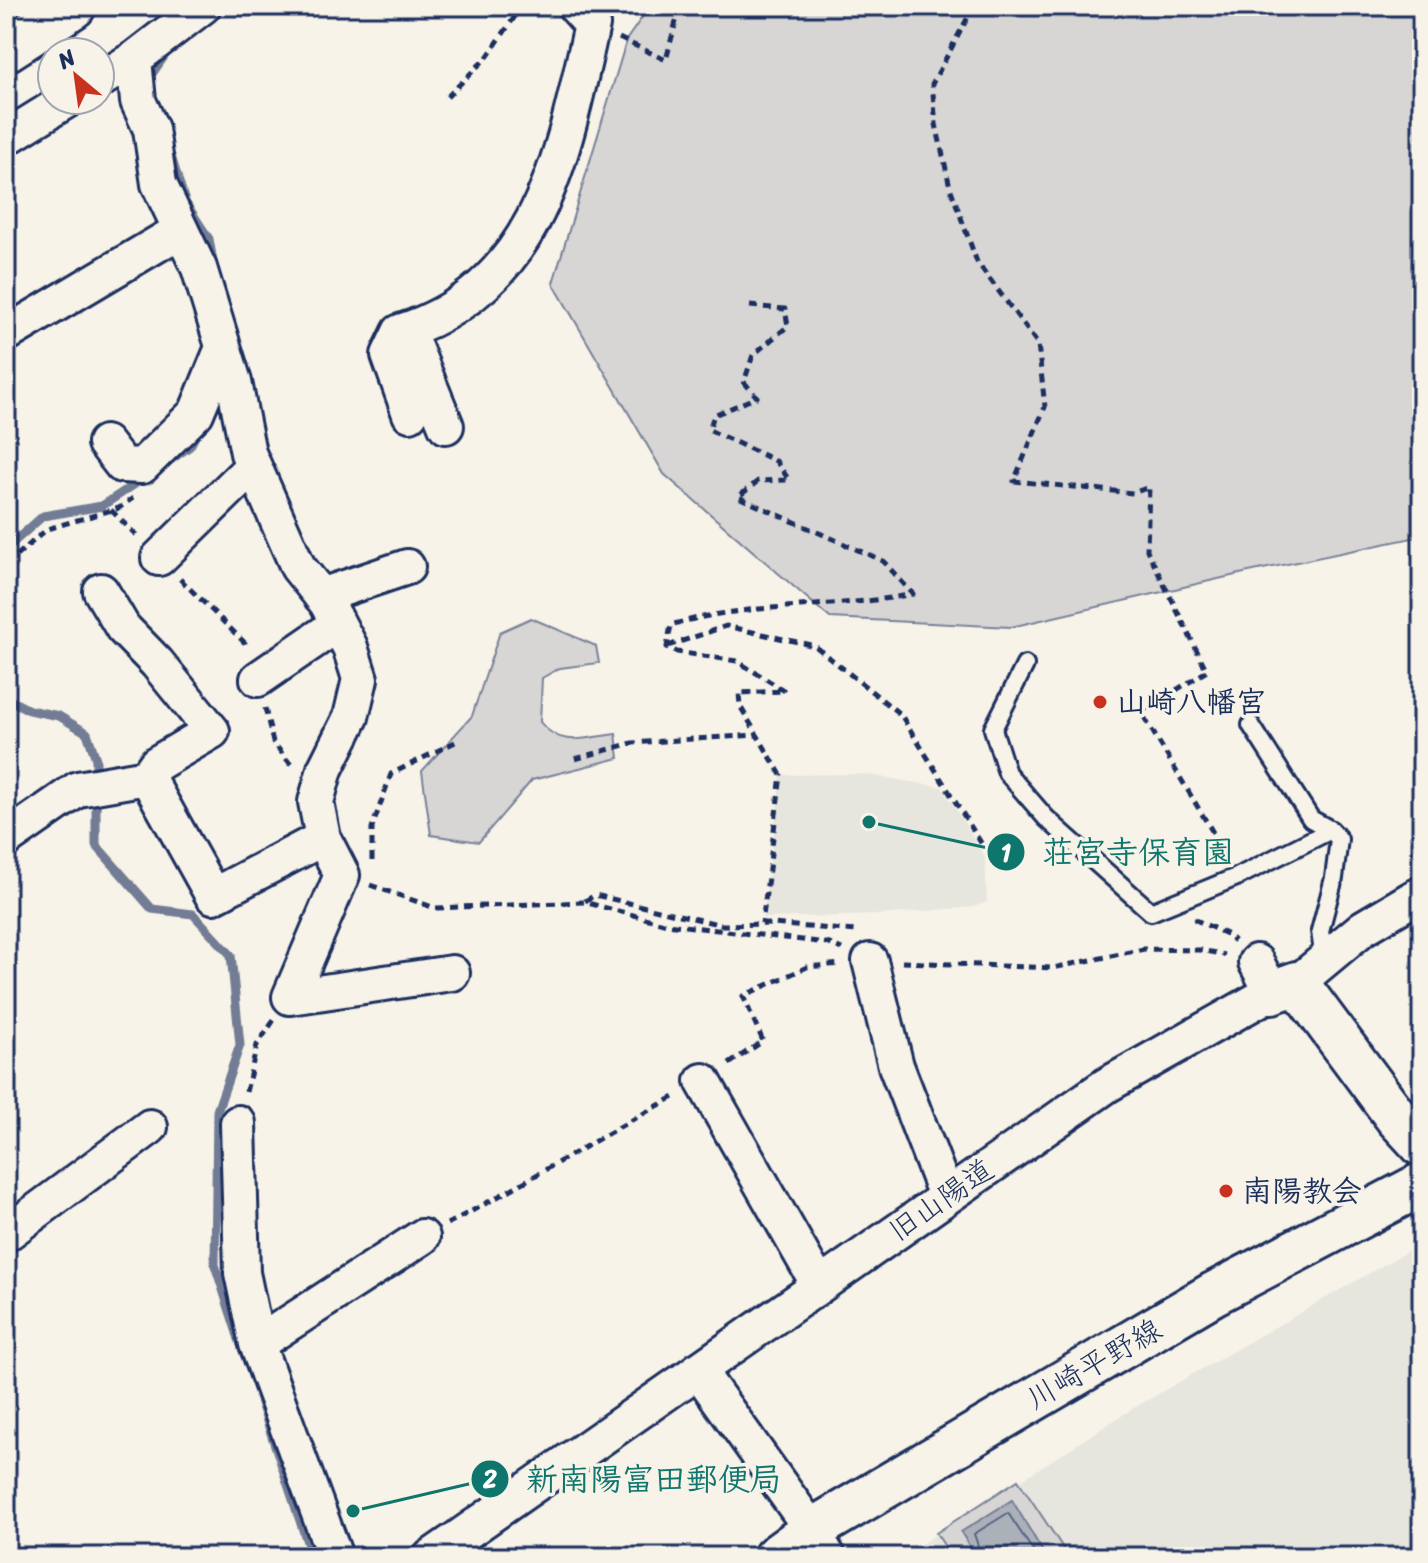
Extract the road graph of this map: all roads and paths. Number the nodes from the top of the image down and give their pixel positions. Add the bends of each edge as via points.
1 (73, 6) edge
2 (203, 6) edge
3 (522, 6) edge
4 (680, 6) edge
5 (974, 6) edge
6 (584, 16) edge
7 (6, 49) edge
8 (134, 59) junction
9 (116, 70) edge
10 (447, 97) dead end
11 (41, 116) edge
12 (9, 136) dead end
13 (181, 230) junction
14 (750, 306) dead end
15 (407, 330) junction
16 (6, 334) edge
17 (222, 350) junction
18 (410, 414) dead end
19 (446, 426) dead end
20 (105, 443) dead end
21 (253, 466) junction
22 (111, 510) dead end
23 (159, 558) junction
24 (407, 567) dead end
25 (101, 591) dead end
26 (330, 610) junction
27 (667, 647) junction
28 (1025, 665) dead end
29 (258, 679) junction
30 (1251, 725) dead end
31 (757, 735) junction
32 (459, 740) dead end
33 (575, 759) dead end
34 (147, 777) junction
35 (320, 789) junction
36 (10, 828) edge
37 (1331, 830) junction
38 (323, 838) junction
39 (983, 846) dead end
40 (1239, 876) junction
41 (365, 877) junction
42 (1422, 893) edge
43 (584, 902) junction
44 (1191, 918) dead end
45 (762, 924) junction
46 (856, 931) dead end
47 (870, 961) junction
48 (452, 973) dead end
49 (1287, 974) junction
50 (290, 997) junction
51 (703, 1081) junction
52 (238, 1123) joint
53 (150, 1127) dead end
54 (1422, 1145) edge
55 (1422, 1184) edge
56 (946, 1196) junction
57 (6, 1234) edge
58 (422, 1237) joint
59 (819, 1285) junction
60 (257, 1344) junction
61 (698, 1370) junction
62 (820, 1543) edge
63 (335, 1557) edge
64 (431, 1557) edge
65 (775, 1557) edge

1 - 7 highway
2 - 8 street
3 - 10 path via 488,56
4 - 6 path via 666,60
5 - 40 path via 932,84 950,187 977,262 1038,344 1045,407 1014,481 1133,493 1149,487 1147,550 1207,671 1141,712
6 - 15 street via 564,149 517,251 477,292 434,321
8 - 9 street
8 - 13 street via 138,101 151,129 159,184
11 - 12 street
13 - 16 street
13 - 17 street via 199,268
14 - 27 path via 785,309 788,326 753,355 744,382 757,397 714,415 709,430 776,461 789,480 758,481 738,497 883,561 913,594 705,615 671,625
15 - 18 street via 400,332 389,355
15 - 19 street
17 - 20 street via 196,413 142,466 122,465
17 - 21 street
21 - 23 street
21 - 26 street via 298,567
22 - 23 path
23 - 29 path via 245,643
24 - 26 street
25 - 34 street via 123,628 212,731 156,764
26 - 29 street
26 - 35 street via 360,679 351,717
27 - 31 path via 737,661 785,691 739,693 740,706
27 - 39 path via 726,626 815,646 901,715
28 - 40 lane via 993,729 1007,773 1046,818 1151,912
29 - 35 path via 273,742 305,782
30 - 37 lane via 1311,819
31 - 33 path via 632,743
31 - 45 path via 781,775
32 - 41 path via 391,774 372,828
34 - 36 street via 92,787
34 - 38 street via 213,896
35 - 38 street via 316,802
37 - 40 lane
37 - 49 lane via 1339,839 1320,931
38 - 41 street
41 - 43 path via 435,908
41 - 50 street
42 - 49 street, 旧山陽道
43 - 45 path via 595,895 722,925
43 - 47 path via 667,924 827,943
44 - 49 path
45 - 46 path
47 - 49 path via 1053,968 1144,949 1201,950 1226,956 1247,971
47 - 51 path via 807,967 743,996 763,1041
47 - 56 street via 896,1066
48 - 50 street
49 - 54 street
49 - 56 street, 旧山陽道 via 1107,1085
50 - 52 path via 257,1045
51 - 58 path
51 - 59 street
52 - 60 street via 242,1273
53 - 57 street
55 - 62 street, 川崎平野線 via 1213,1294
56 - 59 street, 旧山陽道
58 - 60 street
59 - 61 street, 旧山陽道
60 - 63 street
61 - 62 street
61 - 64 street, 旧山陽道
62 - 65 street, 川崎平野線

